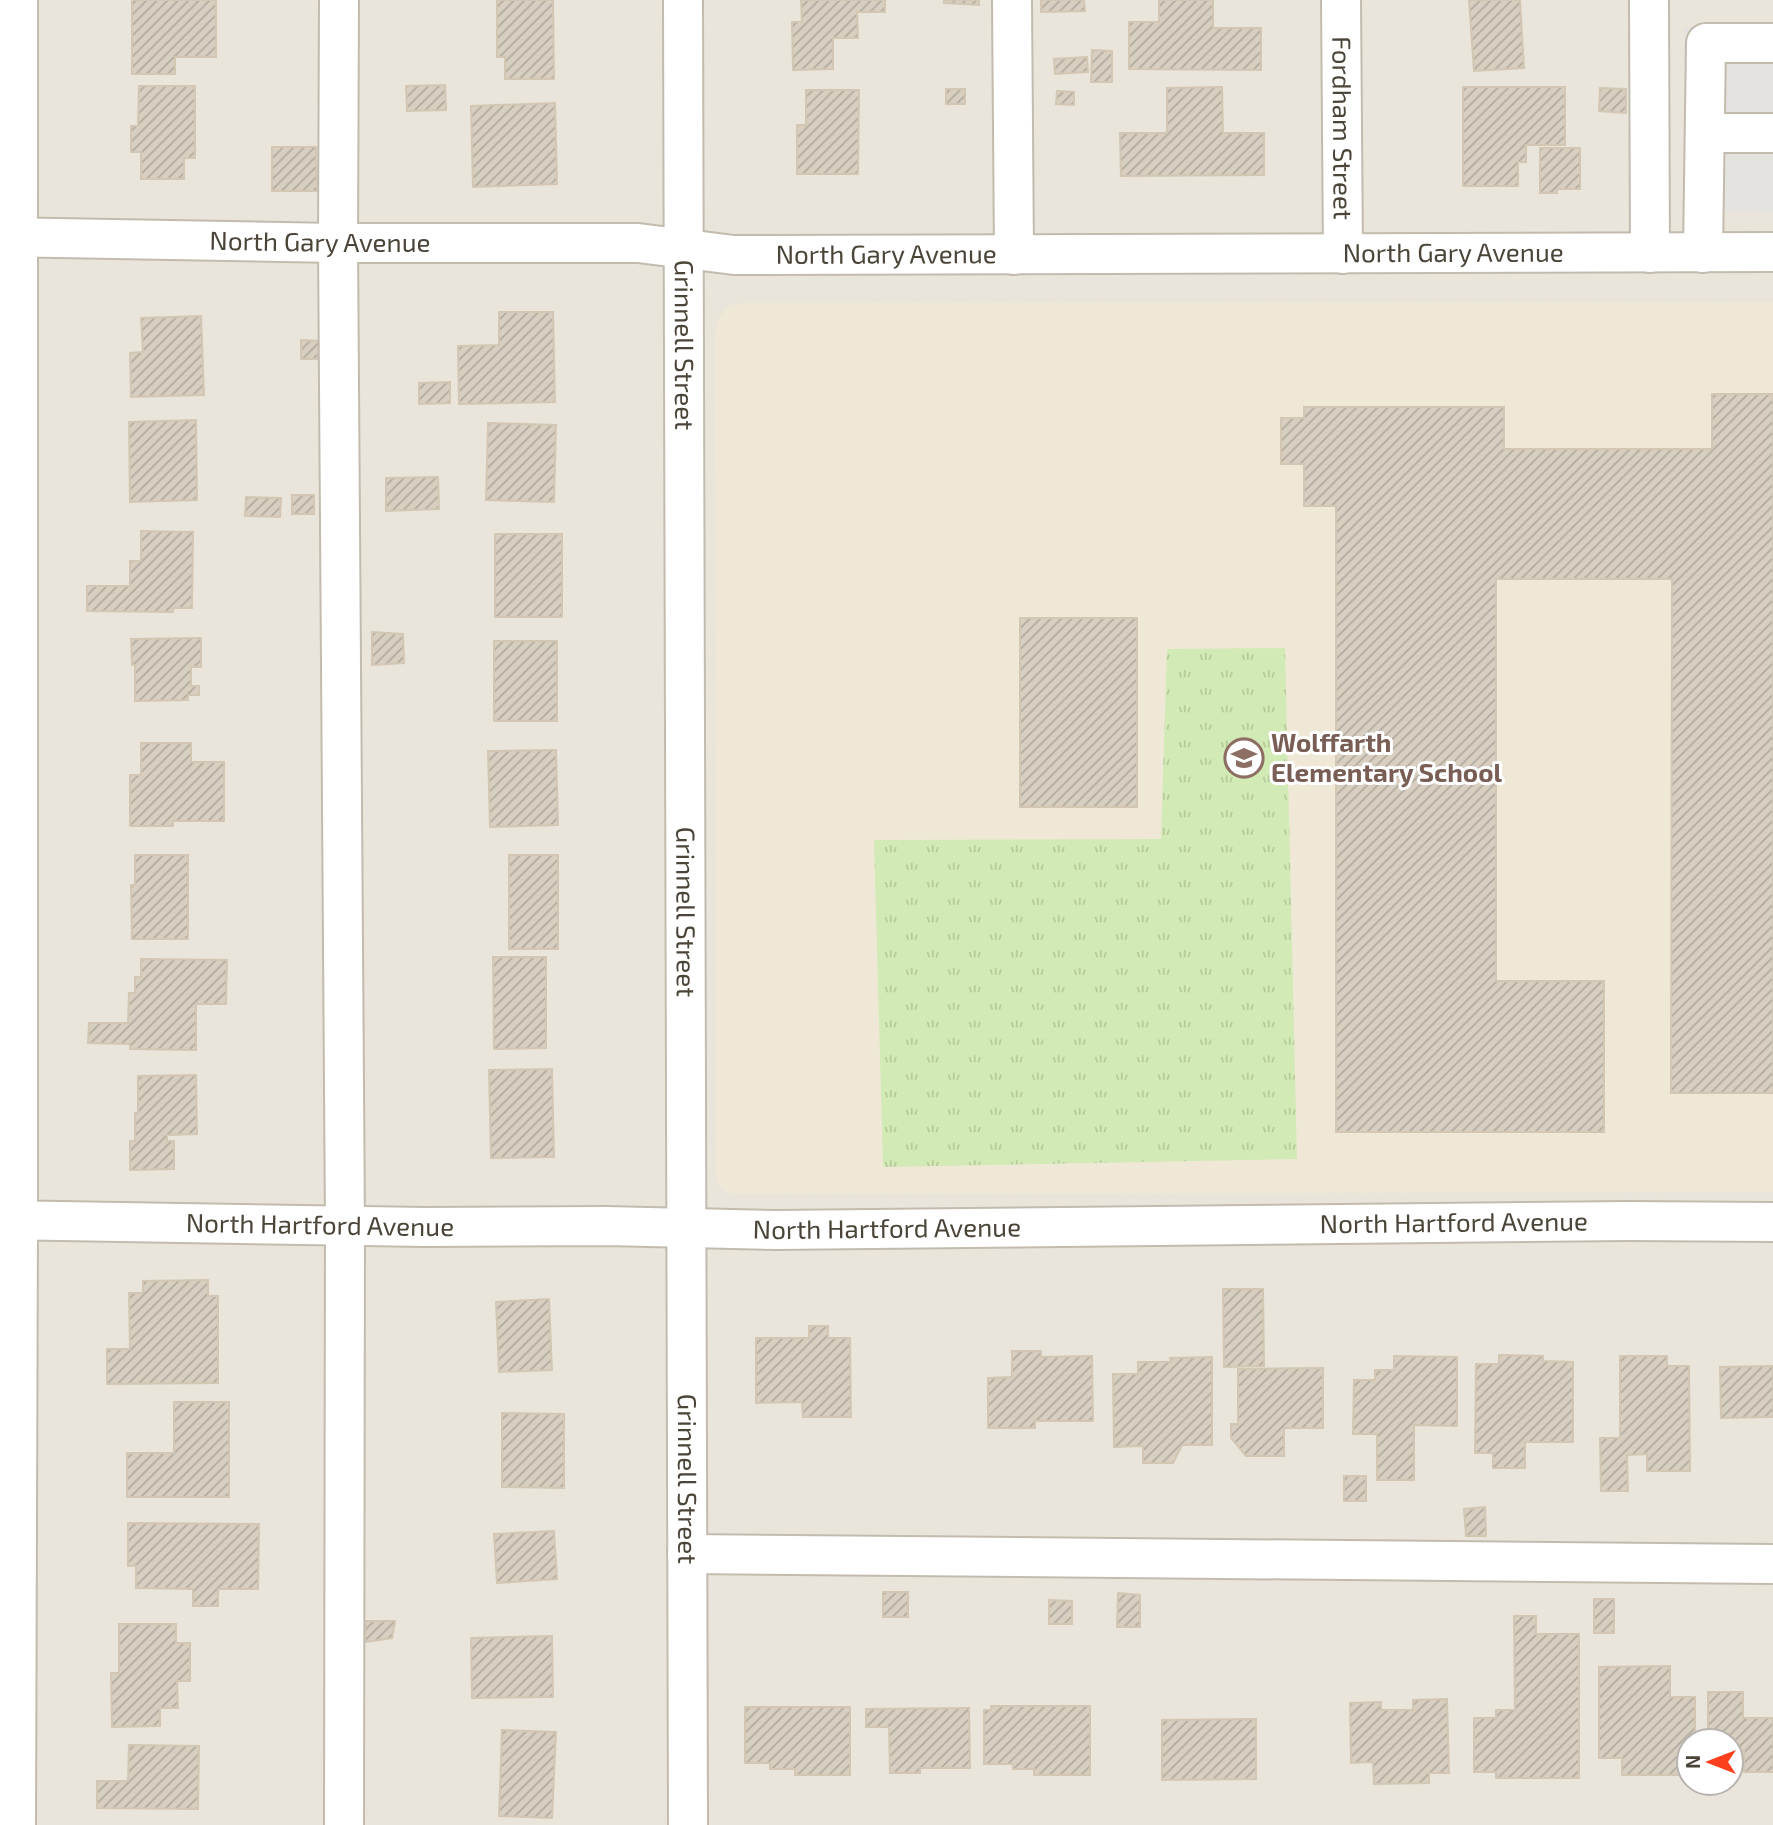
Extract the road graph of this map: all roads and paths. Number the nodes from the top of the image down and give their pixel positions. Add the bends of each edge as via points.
1 (18, 0) edge
2 (339, 0) edge
3 (682, 0) edge
4 (1012, 0) edge
5 (1341, 0) edge
6 (1649, 0) edge
7 (1773, 43) edge
8 (1705, 133) junction
9 (1773, 133) edge
10 (9, 236) edge
11 (338, 243) junction
12 (683, 248) junction
13 (1773, 252) edge
14 (1650, 253) junction
15 (1703, 253) junction
16 (1343, 254) junction
17 (1014, 255) junction
18 (9, 1219) edge
19 (1773, 1222) edge
20 (345, 1226) junction
21 (687, 1229) junction
22 (687, 1554) junction
23 (1773, 1564) edge
24 (16, 1825) edge
25 (344, 1825) edge
26 (688, 1825) edge

1 - 10 street
2 - 11 street
3 - 12 street, Grinnell Street
4 - 17 street
5 - 16 street, Fordham Street
6 - 14 street
7 - 8 street via 1706,43
8 - 9 street
8 - 15 street
10 - 11 street, North Gary Avenue
10 - 18 street
11 - 12 street, North Gary Avenue via 638,243
11 - 20 street
12 - 17 street, North Gary Avenue via 734,255
12 - 21 street, Grinnell Street
13 - 15 street, North Gary Avenue
14 - 15 street, North Gary Avenue
14 - 16 street, North Gary Avenue
16 - 17 street, North Gary Avenue
18 - 20 street, North Hartford Avenue
18 - 24 street
19 - 21 street, North Hartford Avenue
20 - 21 street, North Hartford Avenue
20 - 25 street
21 - 22 street, Grinnell Street
22 - 23 street
22 - 26 street, Grinnell Street

